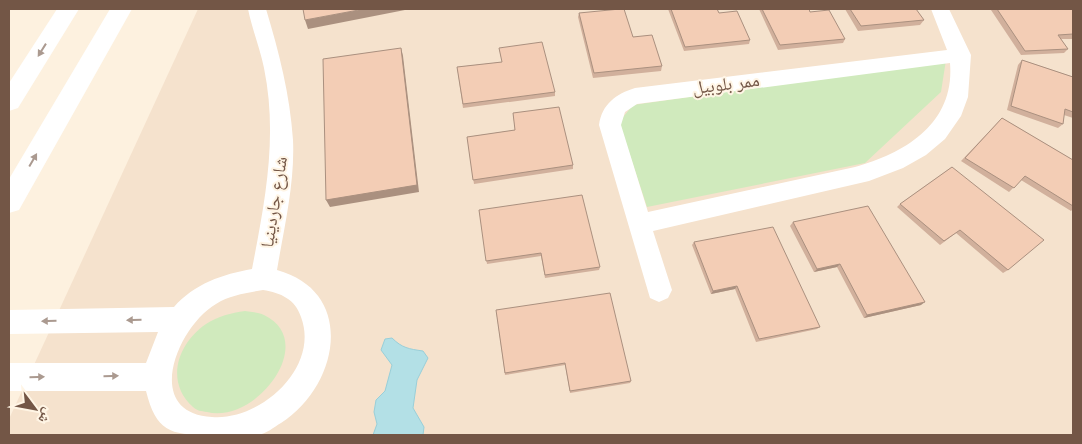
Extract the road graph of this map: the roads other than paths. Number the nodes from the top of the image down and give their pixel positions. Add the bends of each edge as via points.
1 (68, 9) edge
2 (121, 9) edge
3 (257, 9) edge
4 (940, 9) edge
5 (961, 55) junction
6 (9, 102) edge
7 (9, 202) edge
8 (640, 224) junction
9 (263, 279) junction
10 (659, 290) dead end
11 (179, 319) junction
12 (9, 322) edge
13 (9, 377) edge
14 (156, 377) junction
15 (212, 434) edge

1 -> 6 main road
7 -> 2 main road
3 - 9 street, شارع جاردينيا via 274,69 282,141 280,181
4 - 5 street
5 - 8 street via 960,91 954,109 930,140 894,163 872,171
5 - 8 street, ممر بلوبيل via 626,99 613,110 610,125
8 - 10 street, ممر بلوبيل
9 - 11 street via 233,283 204,296
9 - 15 street via 286,284 305,297 317,316 320,341 313,368 296,394 272,415 243,428
11 -> 12 street
11 - 14 street via 162,347
13 -> 14 street
14 - 15 street via 164,404 183,424

